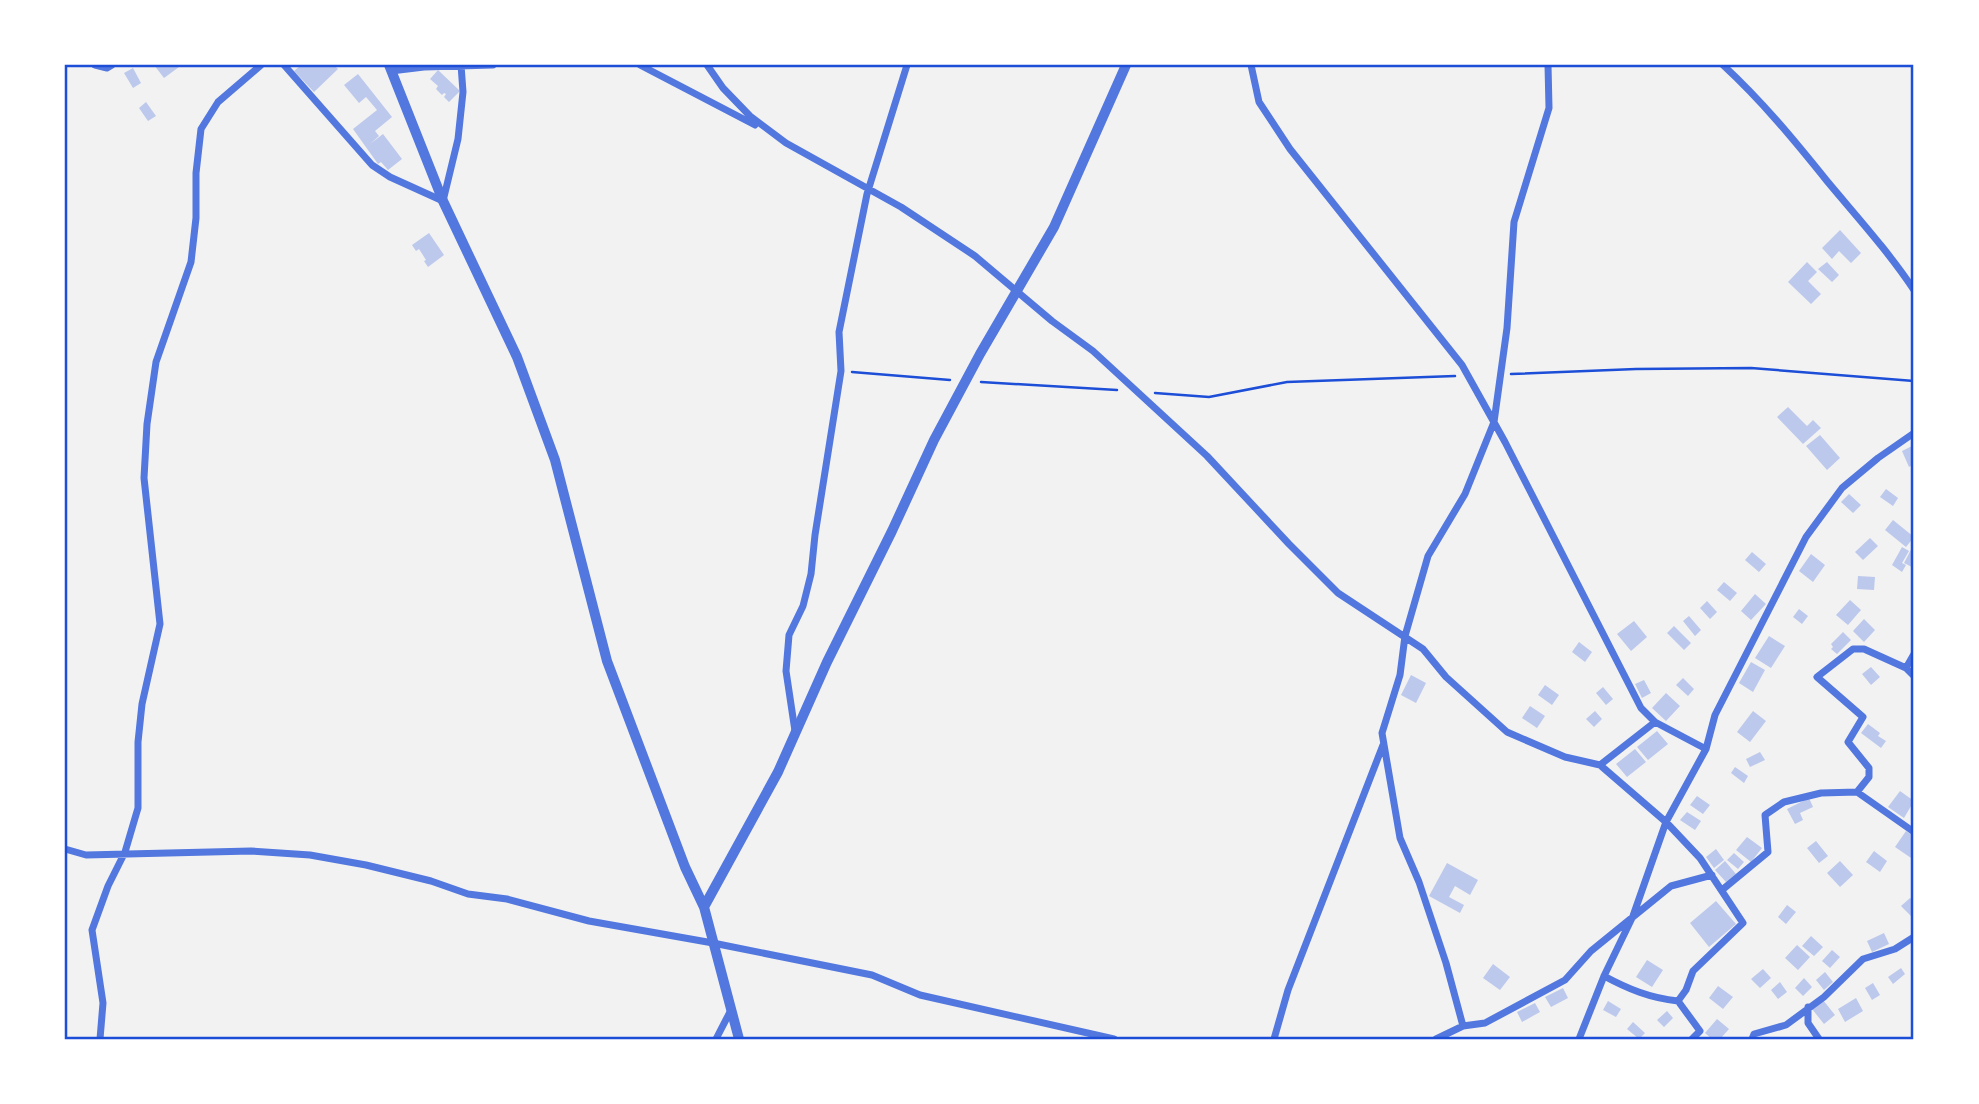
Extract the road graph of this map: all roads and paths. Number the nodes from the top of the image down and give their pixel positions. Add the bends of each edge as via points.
1 (95, 65) edge
2 (112, 65) edge
3 (261, 65) edge
4 (284, 65) edge
5 (460, 65) edge
6 (494, 65) edge
7 (640, 65) edge
8 (707, 65) edge
9 (906, 65) edge
10 (1126, 65) edge
11 (1251, 65) edge
12 (1548, 65) edge
13 (1723, 65) edge
14 (1731, 65) edge
15 (390, 68) edge
16 (1739, 79) junction
17 (778, 137) junction
18 (869, 190) junction
19 (443, 201) junction
20 (1914, 290) edge
21 (1017, 291) junction
22 (841, 372) junction
23 (1500, 374) junction
24 (1467, 375) junction
25 (1914, 380) edge
26 (966, 381) junction
27 (1138, 392) junction
28 (1494, 422) junction
29 (1914, 433) edge
30 (1405, 636) junction
31 (1914, 654) edge
32 (1906, 668) junction
33 (1914, 676) edge
34 (1655, 722) junction
35 (795, 732) junction
36 (1383, 743) junction
37 (1706, 749) junction
38 (1600, 765) junction
39 (1857, 792) junction
40 (1666, 822) junction
41 (1914, 832) edge
42 (65, 849) edge
43 (125, 852) junction
44 (1712, 875) junction
45 (1722, 890) junction
46 (704, 907) junction
47 (1633, 916) junction
48 (1914, 937) edge
49 (713, 943) junction
50 (1604, 975) junction
51 (1678, 1001) junction
52 (1808, 1007) junction
53 (731, 1010) junction
54 (1463, 1026) junction
55 (100, 1039) edge
56 (716, 1039) edge
57 (739, 1039) edge
58 (1114, 1039) edge
59 (1274, 1039) edge
60 (1436, 1039) edge
61 (1579, 1039) edge
62 (1692, 1039) edge
63 (1752, 1039) edge
64 (1819, 1039) edge

1 - 2 street
3 - 43 street via 218,102 201,130 191,262 156,362 144,478 160,624 142,704 138,808
4 - 19 street via 372,165
5 - 6 street
5 - 15 street
5 - 19 street via 463,92 458,139
7 - 17 street
8 - 17 street via 750,116
9 - 18 street
10 - 21 street via 1054,227
11 - 24 street via 1259,102 1290,149
12 - 23 street via 1549,108 1514,222
13 - 16 street
14 - 16 street
15 - 19 street
16 - 20 street via 1877,239
17 - 18 street
18 - 21 street via 975,256
18 - 22 street via 839,332
19 - 46 street via 520,364 555,460 615,683
21 - 26 street
21 - 27 street
22 - 26 path
22 - 35 street via 811,574 789,635 786,671
23 - 25 path via 1751,368
23 - 28 street
24 - 27 path via 1287,382 1209,397
24 - 28 street
26 - 27 path
26 - 35 street
27 - 30 street via 1215,464 1338,593
28 - 30 street via 1465,494 1428,556
28 - 34 street via 1641,708
29 - 37 street via 1842,488 1813,526 1715,715
30 - 36 street via 1400,675 1381,733
30 - 38 street via 1507,732 1554,753
31 - 32 street
32 - 33 street
32 - 39 street via 1864,649 1853,649 1817,677 1863,717 1848,742 1869,768 1870,777
34 - 37 street
34 - 38 street
35 - 46 street
36 - 54 street via 1400,838 1419,882
36 - 59 street via 1288,990
37 - 40 street
38 - 40 street
39 - 41 street
39 - 45 street via 1821,793 1784,802 1765,815 1768,852
40 - 44 street
40 - 47 street
42 - 43 street via 86,855
43 - 49 street via 310,855 589,921
43 - 55 street via 92,930 103,1003
44 - 45 street
44 - 47 street via 1671,887
45 - 51 street via 1742,923 1693,971
46 - 49 street
47 - 50 street
47 - 54 street via 1565,980 1485,1023
48 - 52 street via 1863,959
49 - 53 street
49 - 58 street via 872,975 920,995
50 - 51 street via 1631,991
50 - 61 street
51 - 62 street via 1700,1031
52 - 63 street via 1786,1026 1754,1034
52 - 64 street via 1808,1023
53 - 56 street
53 - 57 street
54 - 60 street

